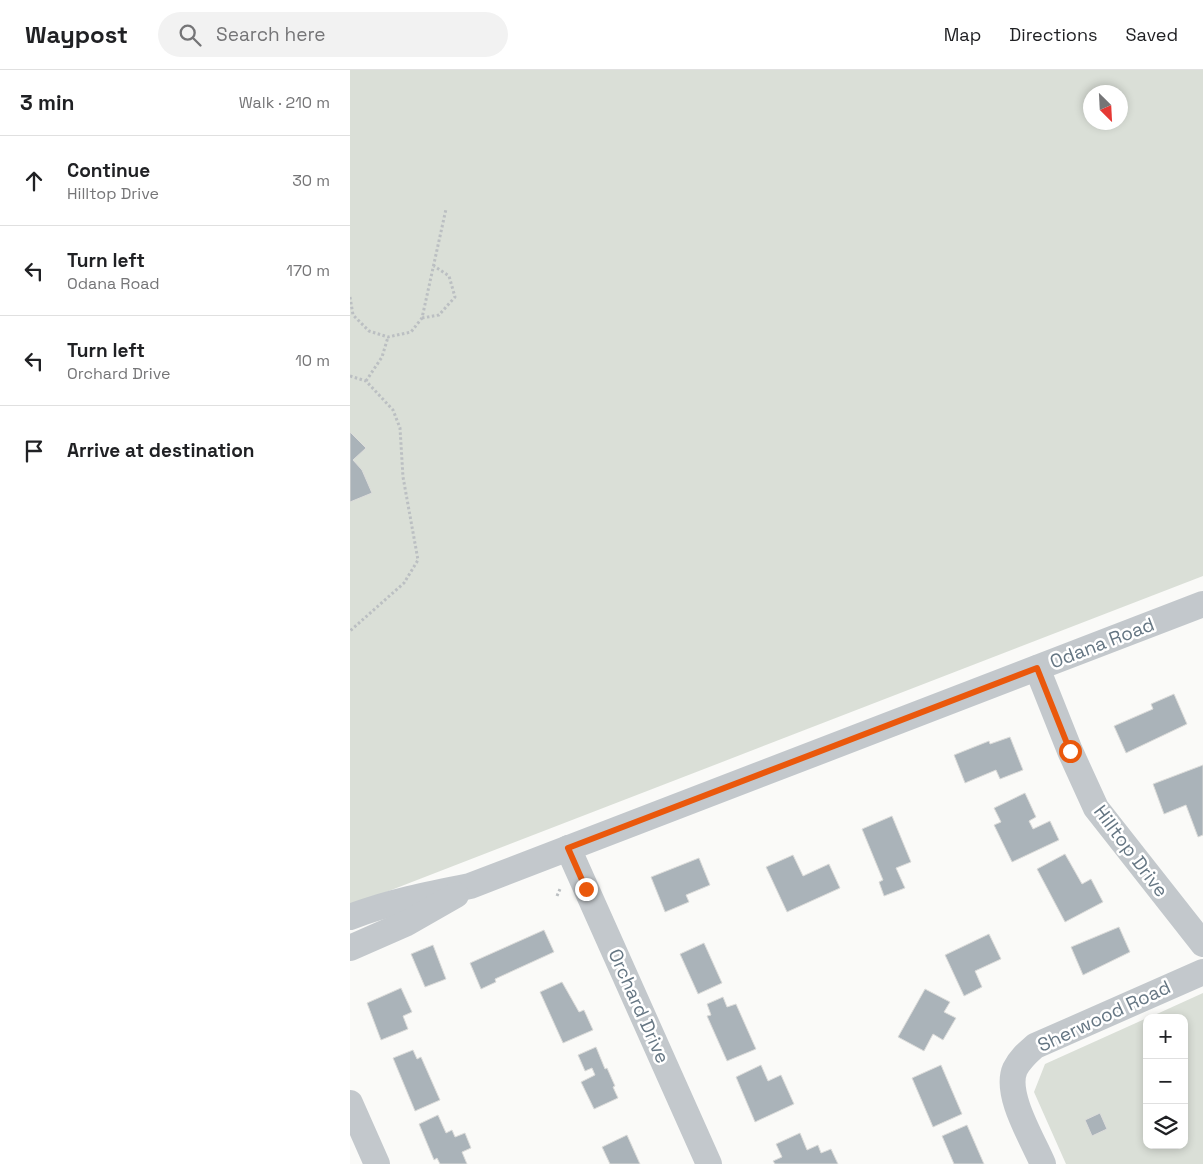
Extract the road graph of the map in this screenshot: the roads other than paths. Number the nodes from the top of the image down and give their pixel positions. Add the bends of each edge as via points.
1 (1203, 604) edge
2 (1037, 668) junction
3 (568, 848) junction
4 (470, 886) junction
5 (350, 917) edge
6 (1203, 944) edge
7 (350, 948) edge
8 (1203, 972) edge
9 (350, 1102) edge
10 (377, 1164) edge
11 (709, 1164) edge
12 (1044, 1164) edge

1 - 2 street, Odana Road
2 - 3 street, Odana Road
2 - 6 street, Hilltop Drive via 1096,808
3 - 4 street, Odana Road
3 - 11 street, Orchard Drive
4 - 5 street, Odana Road via 376,907
4 - 7 street, Odana Road via 407,923
8 - 12 street, Sherwood Road via 1035,1046 1020,1060 1014,1071 1012,1087
9 - 10 street

